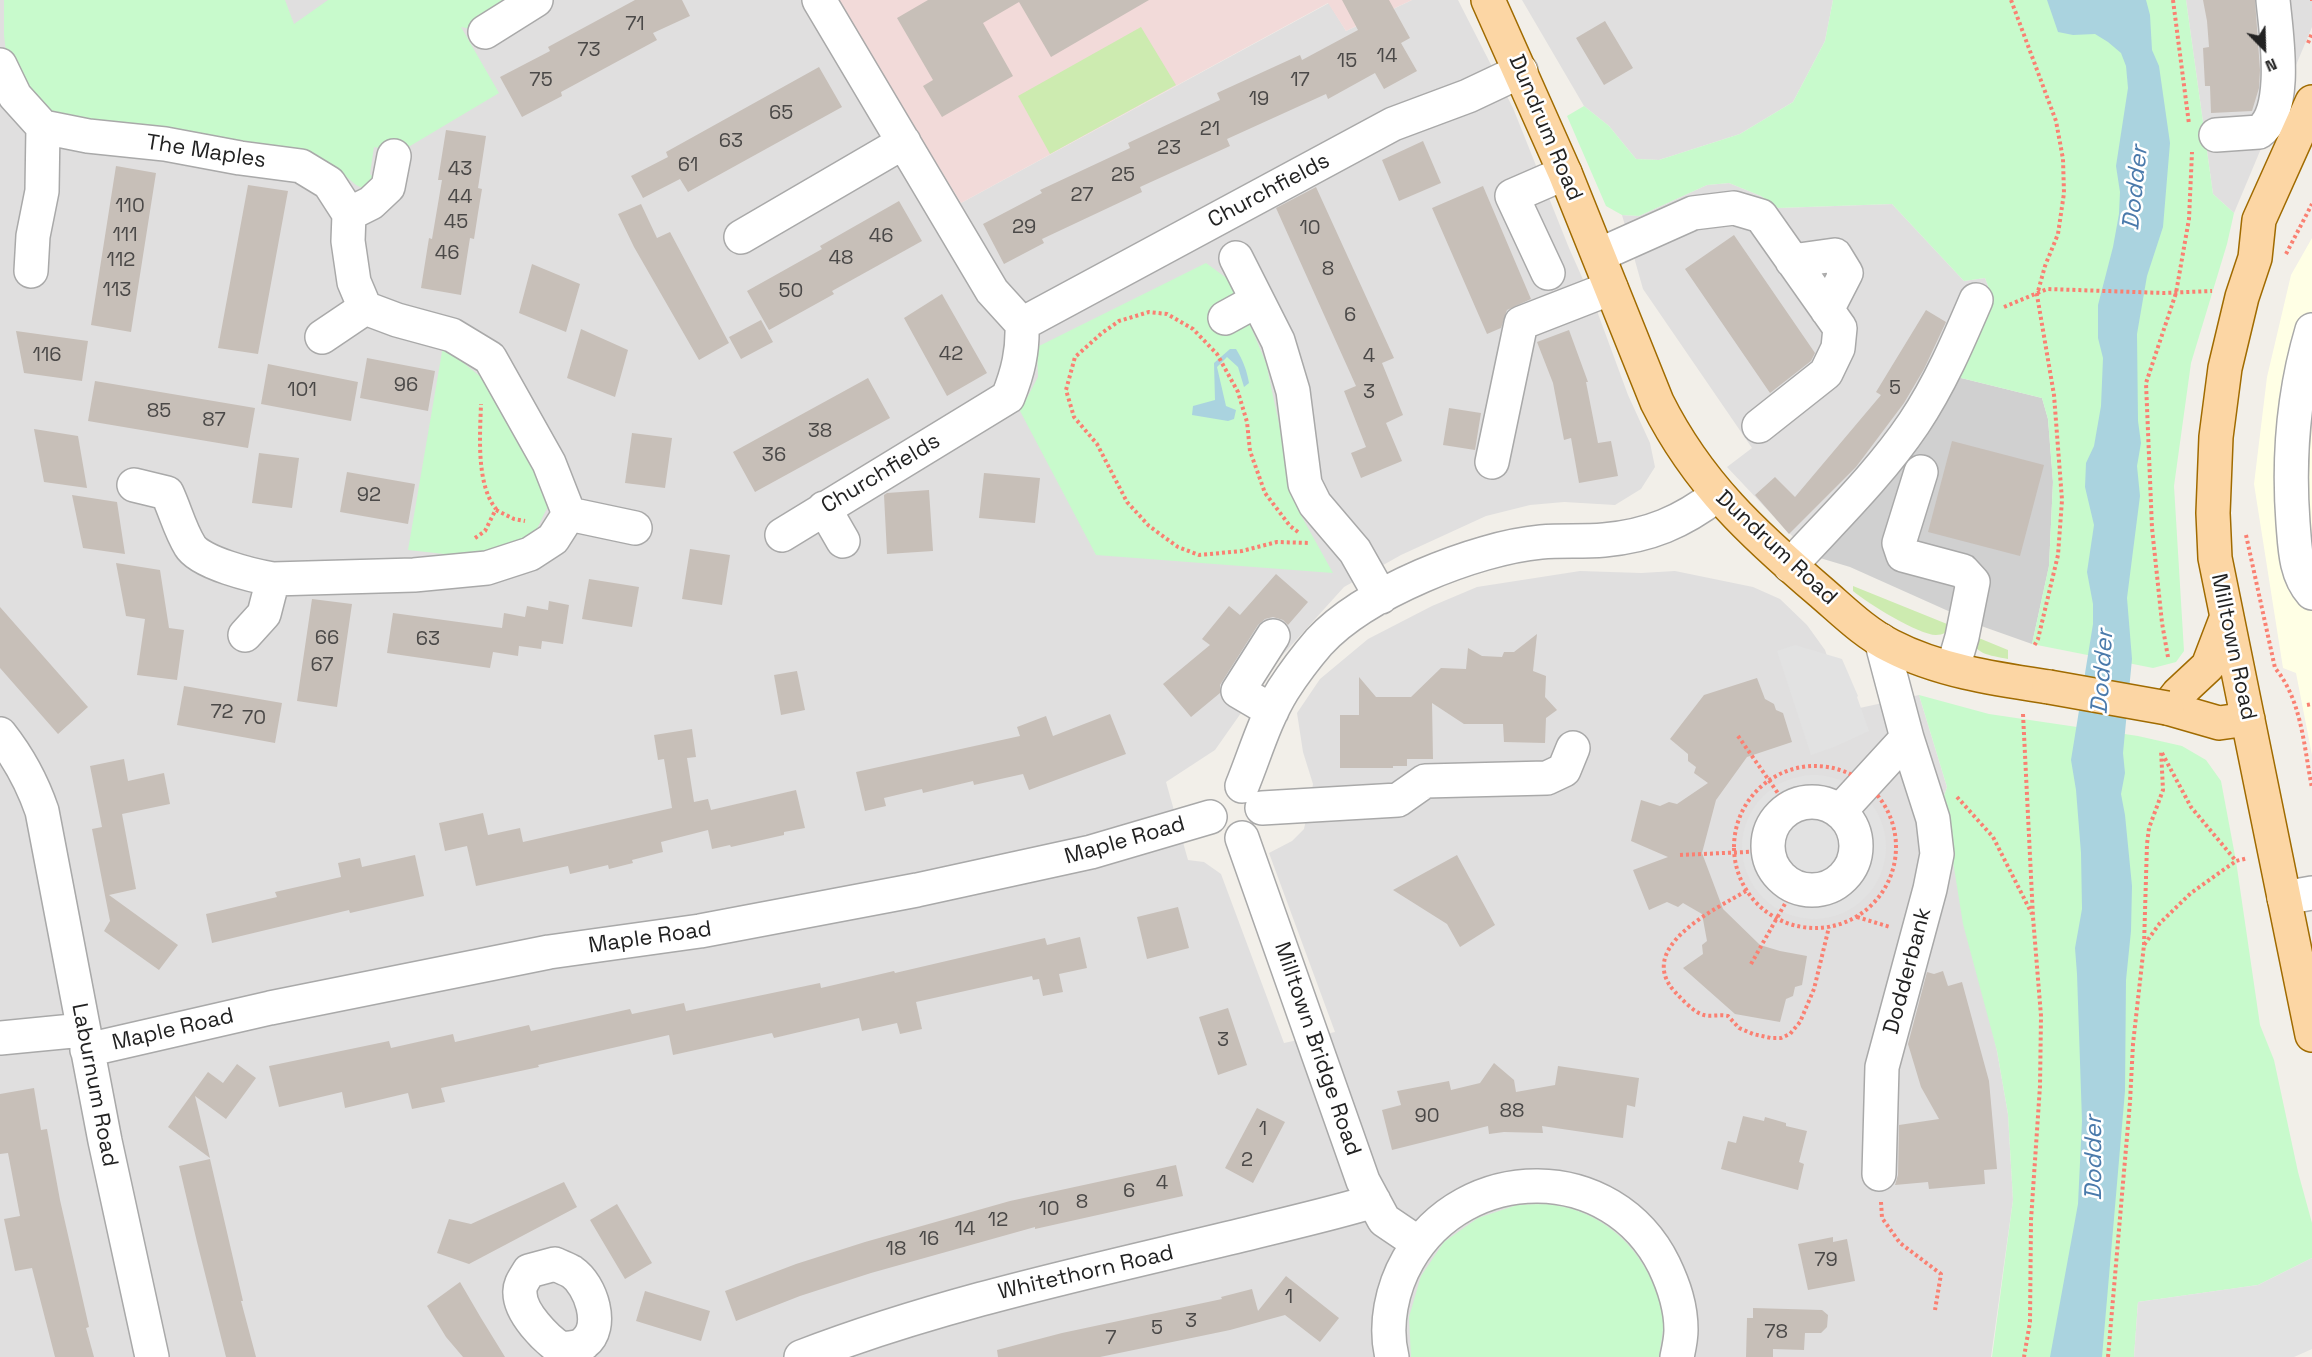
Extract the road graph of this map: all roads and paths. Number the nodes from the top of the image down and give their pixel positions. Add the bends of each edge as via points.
1 (819, 0) edge
2 (1488, 0) edge
3 (2011, 0) edge
4 (2173, 0) edge
5 (2273, 0) edge
6 (520, 4) edge
7 (484, 32) dead end
8 (0, 65) edge
9 (1521, 71) junction
10 (2312, 102) edge
11 (43, 127) junction
12 (2199, 138) junction
13 (904, 142) junction
14 (394, 156) dead end
15 (2312, 156) edge
16 (1565, 173) junction
17 (348, 214) junction
18 (741, 237) dead end
19 (1599, 255) junction
20 (1236, 258) dead end
21 (2255, 258) junction
22 (31, 271) dead end
23 (1548, 273) dead end
24 (1611, 288) junction
25 (2212, 291) dead end
26 (2176, 293) junction
27 (2037, 295) junction
28 (1976, 300) dead end
29 (1256, 301) junction
30 (365, 308) junction
31 (1225, 318) dead end
32 (1022, 324) junction
33 (2312, 330) edge
34 (322, 337) dead end
35 (1223, 365) dead end
36 (481, 403) dead end
37 (1759, 426) dead end
38 (1492, 462) dead end
39 (1921, 472) dead end
40 (134, 484) dead end
41 (1717, 495) junction
42 (824, 507) junction
43 (570, 514) junction
44 (635, 528) dead end
45 (782, 535) dead end
46 (1343, 535) junction
47 (843, 541) dead end
48 (468, 542) dead end
49 (1790, 566) junction
50 (273, 579) junction
51 (2312, 593) edge
52 (1381, 597) junction
53 (2226, 619) junction
54 (245, 635) dead end
55 (1273, 636) dead end
56 (1881, 640) junction
57 (2034, 646) dead end
58 (2168, 657) dead end
59 (1953, 668) junction
60 (2026, 699) junction
61 (2167, 708) junction
62 (1272, 711) junction
63 (2248, 719) junction
64 (0, 734) edge
65 (1738, 736) dead end
66 (1907, 738) junction
67 (1573, 748) dead end
68 (1919, 770) junction
69 (1769, 781) junction
70 (1865, 783) junction
71 (1252, 797) junction
72 (1789, 809) junction
73 (1840, 811) junction
74 (1210, 817) junction
75 (1242, 838) junction
76 (1768, 851) junction
77 (1734, 852) junction
78 (2275, 852) junction
79 (1680, 855) dead end
80 (2236, 861) junction
81 (1795, 886) junction
82 (1747, 891) junction
83 (2298, 896) edge
84 (2033, 917) junction
85 (1776, 918) junction
86 (1829, 927) junction
87 (2144, 945) junction
88 (1751, 964) dead end
89 (2310, 1017) edge
90 (0, 1038) edge
91 (85, 1040) junction
92 (1879, 1174) joint
93 (1374, 1201) junction
94 (1418, 1243) junction
95 (1935, 1310) dead end
96 (152, 1357) edge
97 (801, 1357) edge
98 (1392, 1357) edge
99 (1677, 1357) edge
100 (2024, 1357) edge
101 (2108, 1357) edge

1 - 13 street
2 - 9 main road, Dundrum Road
3 - 27 path via 2056,121 2063,159 2064,194 2058,234
4 - 12 path
5 - 12 street via 2278,87 2270,120 2259,132
6 - 7 street
8 - 11 street via 15,96
9 - 16 main road, Dundrum Road
9 - 32 street, Churchfields via 1393,124
10 - 21 main road, Milltown Road via 2259,220
11 - 17 street, The Maples via 301,166 328,183
11 - 22 street via 42,191
12 - 26 path
13 - 18 street
13 - 32 street via 992,291
14 - 17 street via 388,188 371,203
15 - 21 main road, Milltown Road via 2278,226
16 - 19 main road, Dundrum Road
16 - 23 street via 1512,196
17 - 30 street via 354,282
19 - 24 main road, Dundrum Road
19 - 37 street via 1693,213 1734,208 1761,216 1840,328 1838,348 1826,373
20 - 29 street, Churchfields
21 - 53 main road, Milltown Road via 2225,368 2216,437 2215,558
24 - 38 street via 1521,323
24 - 41 main road, Dundrum Road via 1670,428
25 - 26 path
26 - 27 path via 2047,289
26 - 58 path via 2146,383 2152,528
27 - 57 path via 2054,395 2062,500 2058,555
28 - 49 street via 1949,363 1914,423
29 - 31 street
29 - 46 street, Churchfields via 1278,341 1293,391 1305,484 1315,504
30 - 34 street
30 - 43 street via 452,335 490,358 549,463
32 - 42 street, Churchfields via 1019,368 1008,397
33 - 51 street via 2296,392 2291,453 2296,556 2302,578
35 - 46 path via 1193,329 1167,314 1149,312 1119,321 1075,357 1066,390 1074,417 1097,444 1127,502 1149,526 1178,547 1199,555 1242,551 1277,542 1333,541
36 - 48 path via 482,469 496,510 485,531
39 - 59 street via 1899,543 1903,555 1963,571 1973,582
40 - 50 street via 167,493 191,549 217,563
41 - 49 main road, Dundrum Road
41 - 52 street via 1689,516 1662,528 1634,536 1537,542 1497,551 1456,562
42 - 45 street, Churchfields
42 - 47 street
43 - 44 street
43 - 50 street via 553,539 530,554 487,568 399,576
46 - 52 street, Churchfields
49 - 56 main road, Dundrum Road
50 - 54 street via 264,614
52 - 62 street via 1320,641
53 - 61 main road via 2208,666
53 - 63 main road, Milltown Road
55 - 62 street via 1238,691
56 - 59 main road, Dundrum Road via 1903,652
56 - 66 street, Dodderbank
59 - 60 main road, Dundrum Road via 2011,682
60 - 61 main road, Dundrum Road, bridge
60 - 84 path
61 - 63 main road, Dundrum Road via 2219,723
62 - 71 street
63 - 78 main road, Milltown Road
64 - 91 street, Laburnum Road via 32,784 42,811
65 - 69 path
66 - 68 street, Dodderbank
66 - 70 street
67 - 71 street via 1563,770 1547,778 1425,781 1398,800 1320,804
68 - 84 path via 1947,787 1982,823 2005,858
68 - 92 street, Dodderbank via 1933,819 1937,854 1882,1067
69 - 70 path via 1785,771 1812,765 1838,769
69 - 72 path
69 - 77 path via 1745,806 1735,830
70 - 73 street
70 - 86 path via 1881,799 1893,824 1897,850 1891,876 1877,900 1857,917
71 - 74 street via 1225,788 1210,808
71 - 75 street via 1260,823
72 - 73 street via 1813,802
72 - 76 street via 1775,822
73 - 81 street via 1855,835 1853,863 1834,884 1814,889
74 - 75 street via 1225,836
74 - 91 street, Maple Road via 1091,852 948,884 746,923 549,952 270,1008
75 - 93 street, Milltown Bridge Road via 1359,1170
76 - 77 path
76 - 81 street via 1781,877
77 - 79 path
77 - 82 path
78 - 80 path
78 - 83 main road, Milltown Road
80 - 87 path via 2191,893
80 - 87 path via 2191,807 2161,750 2163,790 2146,844
81 - 85 path
82 - 85 path
82 - 86 path via 1693,923 1672,942 1668,951 1664,970 1670,986 1693,1009 1705,1015 1728,1016 1739,1028 1771,1038 1790,1034 1800,1022 1814,989
83 - 89 main road, Milltown Road
84 - 100 path via 2041,1016 2040,1086 2031,1220 2030,1322
85 - 86 path via 1805,928
85 - 88 path
87 - 101 path
90 - 91 street, Maple Road
91 - 96 street, Laburnum Road
92 - 95 path via 1882,1218 1900,1243 1941,1274
93 - 94 street, Milltown Bridge Road via 1384,1220
93 - 97 street, Whitethorn Road via 991,1295
94 - 98 street via 1400,1275 1390,1310
94 - 99 street via 1451,1211 1492,1191 1537,1184 1582,1192 1622,1213 1654,1246 1675,1286 1680,1308 1682,1332

